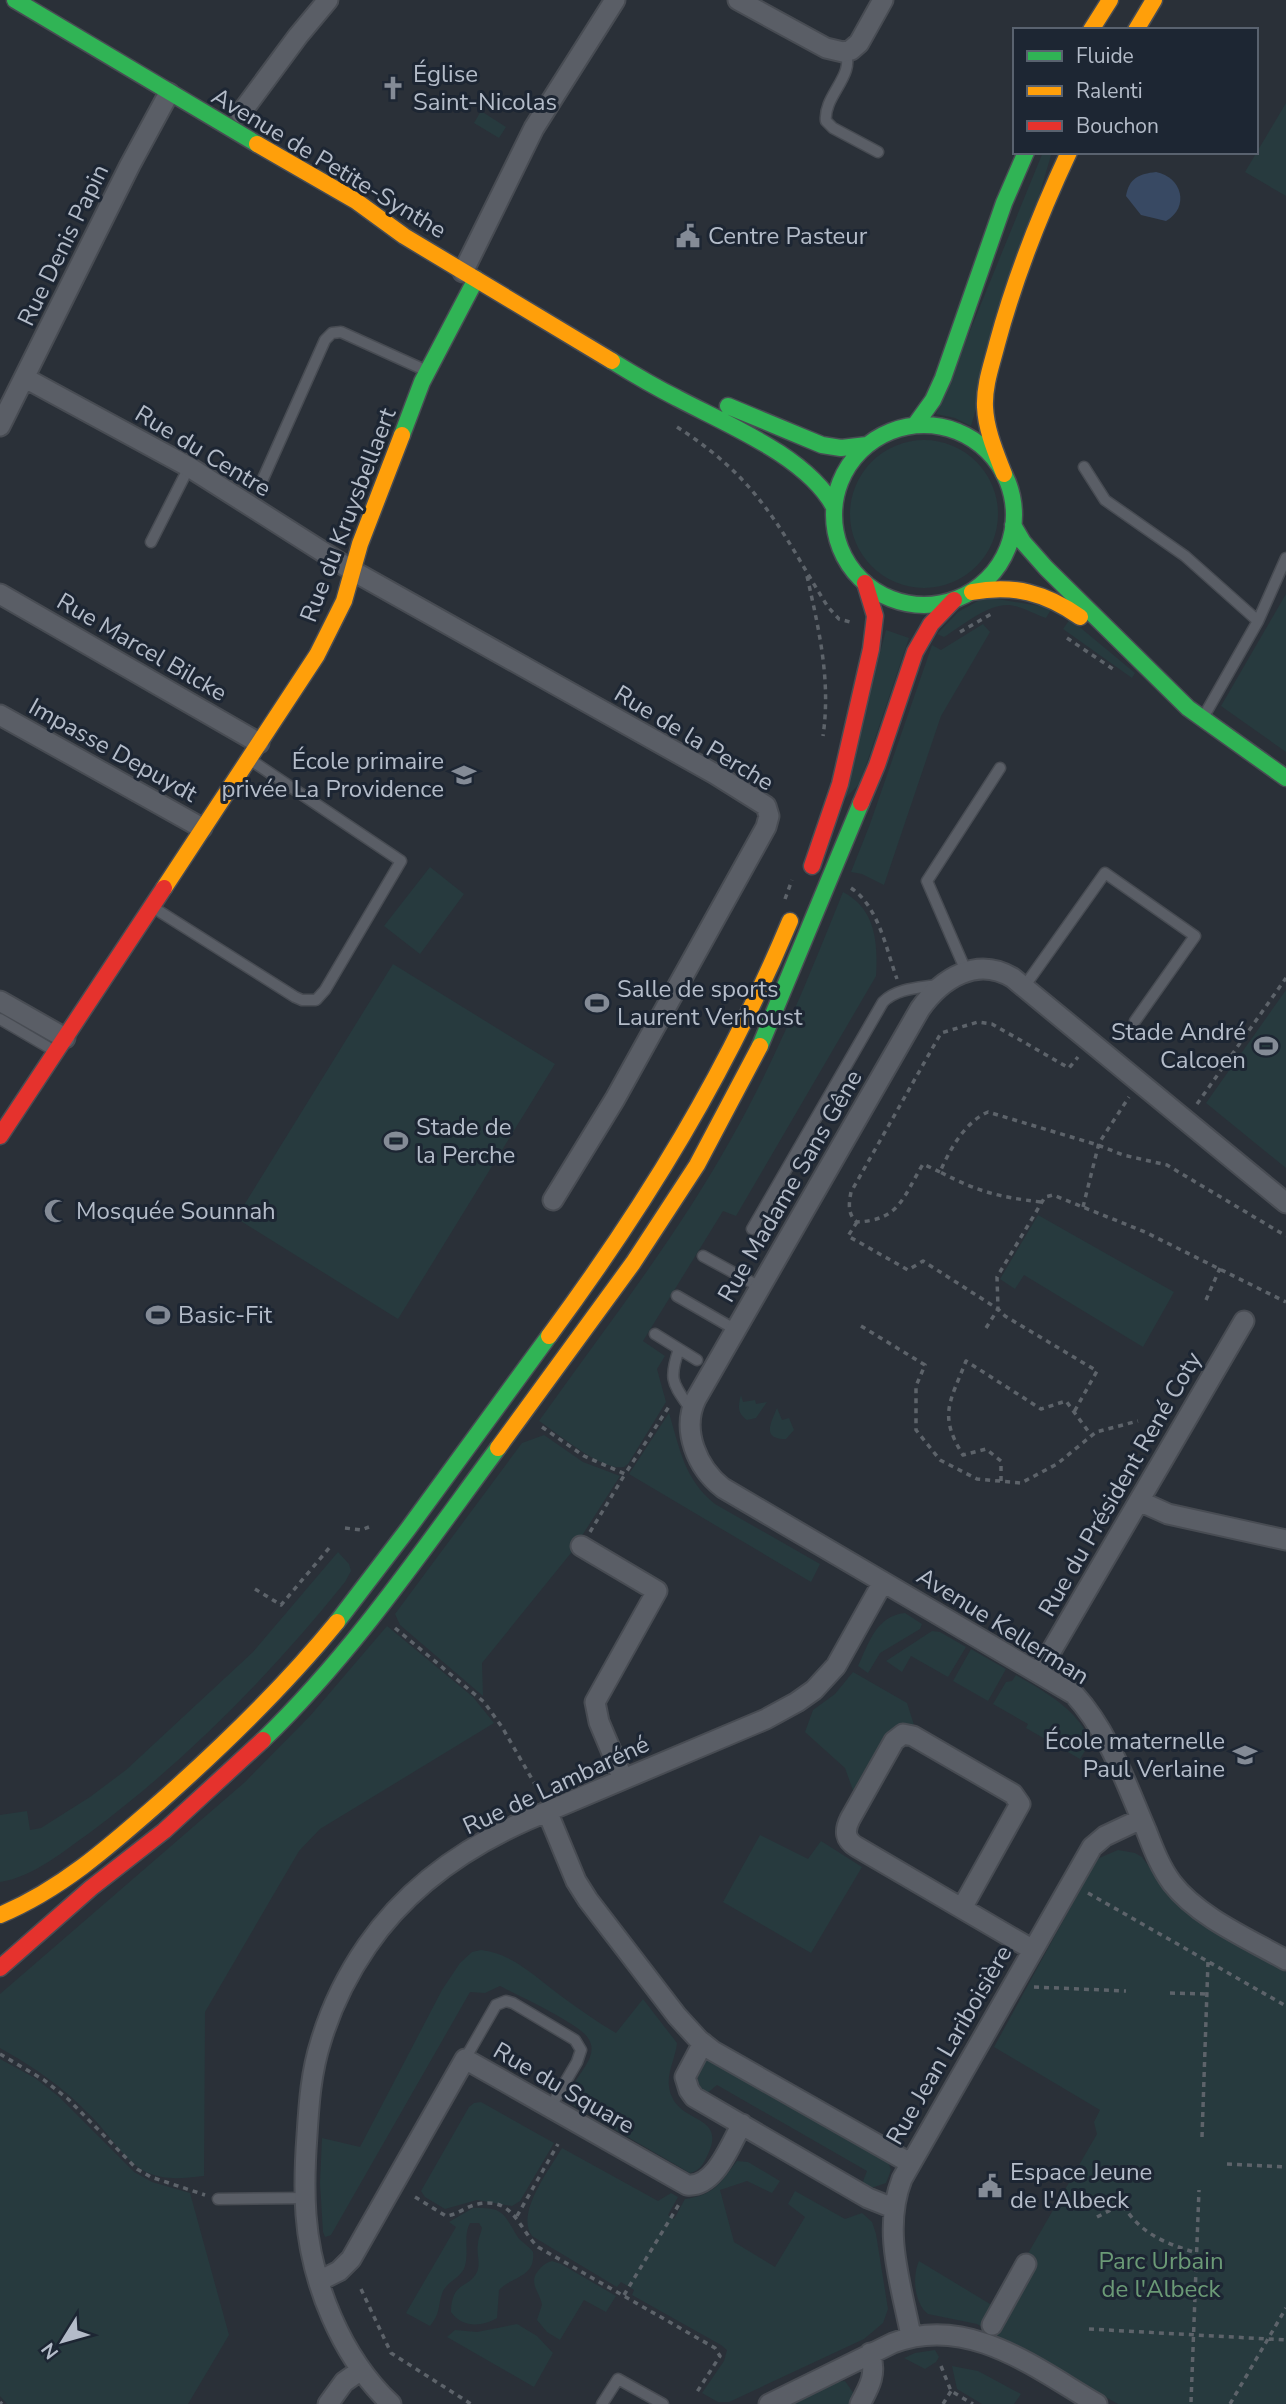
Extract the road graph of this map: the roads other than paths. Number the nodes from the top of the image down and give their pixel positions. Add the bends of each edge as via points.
1 (15, 0) edge
2 (328, 0) edge
3 (615, 0) edge
4 (738, 0) edge
5 (883, 0) edge
6 (1110, 0) edge
7 (1154, 0) edge
8 (1092, 28) edge
9 (1137, 28) edge
10 (845, 52) junction
11 (169, 93) junction
12 (242, 113) dead end
13 (878, 152) dead end
14 (1025, 154) edge
15 (1068, 154) edge
16 (470, 275) junction
17 (618, 365) junction
18 (427, 371) junction
19 (25, 377) junction
20 (1, 422) edge
21 (915, 425) junction
22 (867, 445) junction
23 (189, 467) junction
24 (1084, 467) dead end
25 (1004, 474) junction
26 (262, 481) dead end
27 (834, 507) junction
28 (1013, 525) junction
29 (151, 542) dead end
30 (1286, 558) edge
31 (353, 571) junction
32 (865, 583) junction
33 (972, 592) junction
34 (0, 594) edge
35 (954, 600) junction
36 (1258, 621) junction
37 (1151, 673) junction
38 (0, 715) edge
39 (1202, 719) junction
40 (254, 751) junction
41 (1000, 768) dead end
42 (1286, 778) edge
43 (202, 828) junction
44 (801, 875) road end
45 (798, 902) dead end
46 (151, 906) junction
47 (966, 971) junction
48 (941, 985) junction
49 (1024, 987) junction
50 (0, 1001) edge
51 (0, 1019) edge
52 (1135, 1021) dead end
53 (60, 1045) junction
54 (0, 1136) edge
55 (553, 1199) dead end
56 (1286, 1203) edge
57 (752, 1229) dead end
58 (703, 1256) dead end
59 (760, 1287) junction
60 (677, 1296) dead end
61 (1244, 1321) dead end
62 (736, 1330) junction
63 (655, 1334) dead end
64 (679, 1349) junction
65 (697, 1360) dead end
66 (691, 1410) junction
67 (1139, 1501) junction
68 (1286, 1540) edge
69 (581, 1546) road end
70 (883, 1582) junction
71 (1039, 1672) junction
72 (623, 1779) junction
73 (547, 1811) junction
74 (1141, 1819) junction
75 (962, 1908) junction
76 (0, 1915) edge
77 (1033, 1950) junction
78 (1286, 1960) edge
79 (0, 1968) edge
80 (703, 2043) junction
81 (465, 2059) junction
82 (550, 2108) junction
83 (742, 2124) junction
84 (909, 2163) junction
85 (305, 2197) junction
86 (218, 2199) road end
87 (893, 2208) junction
88 (1026, 2264) dead end
89 (319, 2281) junction
90 (992, 2325) dead end
91 (911, 2336) junction
92 (870, 2353) junction
93 (361, 2370) junction
94 (328, 2404) edge
95 (391, 2404) edge
96 (602, 2404) edge
97 (663, 2404) edge
98 (769, 2404) edge
99 (860, 2404) edge
100 (1097, 2404) edge

1 - 11 main road, Avenue de Petite-Synthe
2 - 12 street
3 - 16 street via 534,128
4 - 10 street via 826,48
5 - 10 street via 859,43
6 - 8 main road
7 - 9 main road
10 - 13 lane via 848,66 828,104 826,121
11 - 16 main road, Avenue de Petite-Synthe via 356,201
11 - 19 street, Rue Denis Papin
14 - 21 main road via 943,378
15 - 25 main road via 1015,283 987,384 986,415
16 - 17 main road, Avenue de Petite-Synthe
16 - 18 main road, Rue du Kruysbellaert
17 - 22 main road, Avenue de Petite-Synthe via 822,445
17 - 27 main road, Avenue de Petite-Synthe via 779,453 818,482
18 - 26 lane via 341,332 332,333
18 - 31 main road, Rue du Kruysbellaert
19 - 20 street, Rue Denis Papin
19 - 23 street, Rue du Centre
21 - 22 main road via 886,433
21 - 25 main road via 938,426 967,436 991,455
22 - 27 main road via 843,475
23 - 29 lane
23 - 31 street, Rue du Centre
24 - 36 lane via 1105,500 1168,542
25 - 28 main road via 1013,502
27 - 32 main road via 839,546
28 - 33 main road via 998,566
28 - 37 main road via 1040,562
30 - 36 lane
31 - 40 main road, Rue du Kruysbellaert via 344,601 317,655
31 - 55 street, Rue de la Perche via 715,774 769,811 766,827 683,979
32 - 35 main road via 905,603 932,605
32 - 44 main road via 875,626 868,666 839,784
33 - 35 main road
33 - 37 main road via 1010,587 1052,599
34 - 40 street, Rue Marcel Bilcke
35 - 79 main road via 931,624 915,652 877,765 764,1039 689,1178 633,1263 329,1670 241,1762
36 - 39 lane
37 - 39 main road
38 - 43 street, Impasse Depuydt
39 - 42 main road
40 - 43 main road, Rue du Kruysbellaert
40 - 46 lane via 401,861 325,990 316,1000 295,997
41 - 47 lane via 927,881
43 - 46 main road, Rue du Kruysbellaert
45 - 76 main road via 737,1038 645,1199 364,1587 274,1693 184,1781 76,1872
46 - 53 main road, Rue du Kruysbellaert
47 - 48 street, Rue Madame Sans Gêne
47 - 49 street via 998,971
48 - 57 lane via 901,991 883,1002
48 - 59 street, Rue Madame Sans Gêne via 920,1009
49 - 52 lane via 1105,873 1195,936
49 - 56 street
50 - 53 street
51 - 53 lane
53 - 54 main road, Rue du Kruysbellaert
58 - 59 lane
59 - 62 street, Rue Madame Sans Gêne
60 - 62 lane
61 - 67 street, Rue du Président René Coty
62 - 66 street, Rue Madame Sans Gêne
63 - 64 lane
64 - 65 lane
64 - 66 lane via 672,1374
66 - 70 street, Avenue Kellerman via 694,1446 707,1473 723,1488
67 - 68 street via 1168,1514
67 - 71 street, Rue du Président René Coty
69 - 72 street via 657,1591 595,1702
70 - 71 street, Avenue Kellerman
70 - 72 street, Rue de Lambaréné via 841,1660 806,1696 766,1719
71 - 74 street, Avenue Kellerman via 1074,1694 1091,1714
72 - 73 street, Rue de Lambaréné
73 - 80 street via 588,1900
73 - 85 street, Rue de Lambaréné via 499,1833 440,1870 396,1910 359,1958 331,2011 313,2069
74 - 77 street, Rue Jean Lariboisière via 1093,1847
74 - 78 street, Avenue Kellerman via 1163,1869 1183,1896
75 - 75 street via 852,1844 846,1836 845,1830 902,1734 913,1736 1017,1797 1020,1808
75 - 77 street
77 - 84 street, Rue Jean Lariboisière
80 - 83 street via 686,2073 688,2090
80 - 84 street
81 - 82 street, Rue du Square
81 - 82 lane via 496,2005 513,2003 575,2040 581,2050
81 - 89 street, Rue du Square via 351,2259 340,2271
82 - 83 street, Rue du Square via 692,2186 713,2175
83 - 87 street
84 - 87 street, Rue Jean Lariboisière
85 - 86 lane
85 - 89 street, Rue de Lambaréné
87 - 91 street, Rue Jean Lariboisière via 893,2239
88 - 90 street
89 - 93 street, Rue de Lambaréné
91 - 92 street
91 - 100 street via 943,2334 984,2342
92 - 98 street
92 - 99 street via 873,2377
93 - 94 street via 340,2386
93 - 95 street, Rue de Lambaréné
96 - 97 lane via 618,2379

